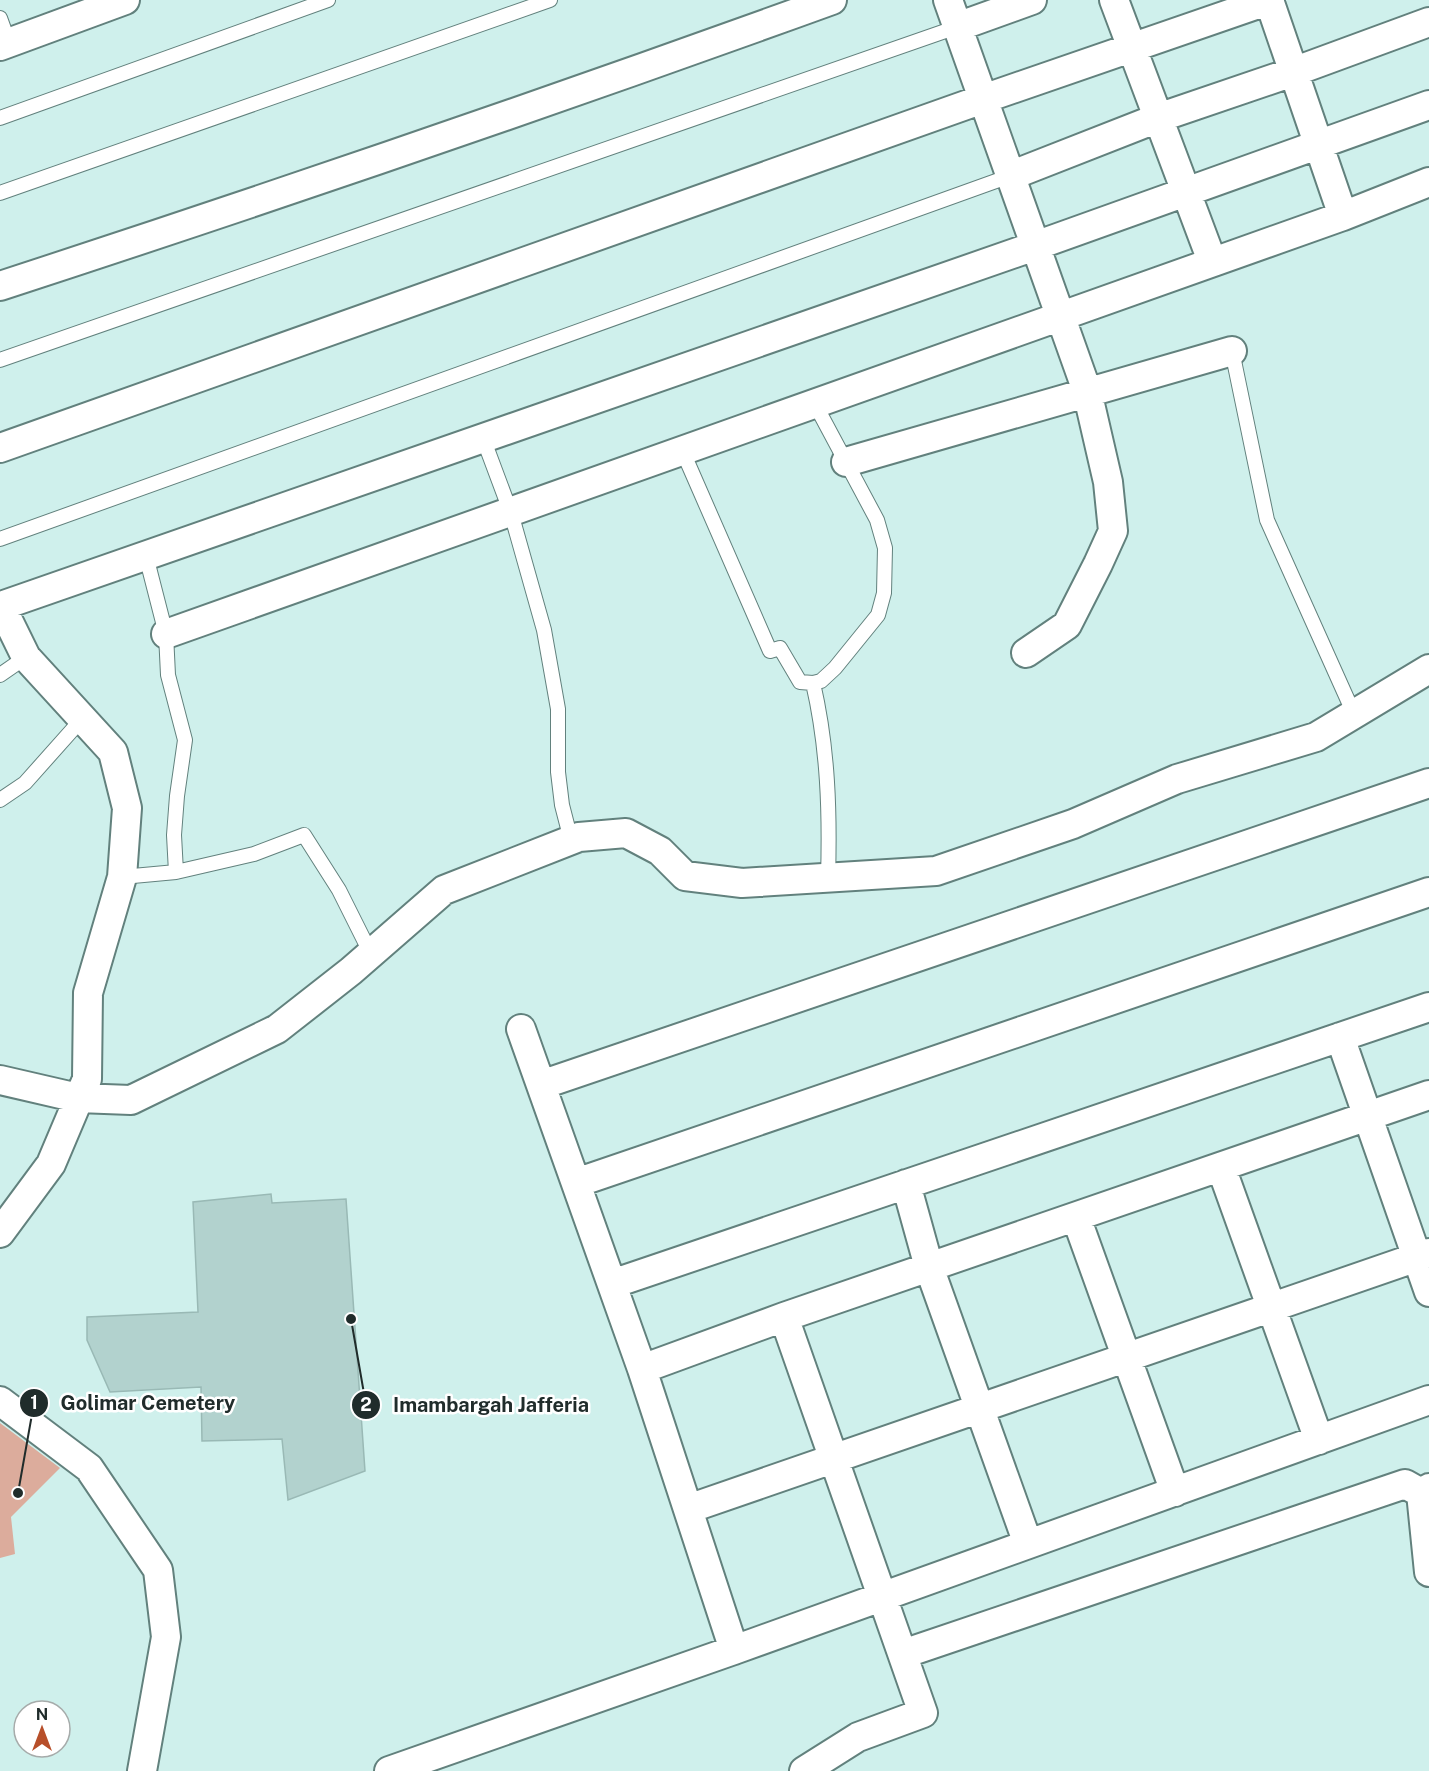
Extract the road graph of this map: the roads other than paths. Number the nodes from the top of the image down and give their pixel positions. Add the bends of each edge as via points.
1 (125, 0) edge
2 (328, 0) edge
3 (550, 0) edge
4 (832, 0) edge
5 (948, 0) edge
6 (1032, 0) edge
7 (1114, 0) edge
8 (1269, 0) edge
9 (1426, 0) edge
10 (1429, 8) edge
11 (1429, 22) edge
12 (957, 27) junction
13 (3, 36) edge
14 (1131, 48) junction
15 (1293, 72) junction
16 (983, 99) junction
17 (1429, 105) edge
18 (0, 118) edge
19 (1158, 118) junction
20 (1318, 145) junction
21 (1010, 176) junction
22 (1429, 182) edge
23 (1186, 192) junction
24 (0, 193) edge
25 (1343, 216) junction
26 (1035, 246) junction
27 (1212, 261) junction
28 (0, 286) edge
29 (1060, 316) junction
30 (1232, 351) joint
31 (0, 360) edge
32 (1087, 392) junction
33 (815, 404) junction
34 (483, 438) junction
35 (0, 448) edge
36 (683, 452) junction
37 (846, 462) junction
38 (510, 513) junction
39 (0, 539) edge
40 (146, 556) junction
41 (166, 634) junction
42 (1026, 653) dead end
43 (26, 657) junction
44 (1429, 669) edge
45 (0, 675) edge
46 (813, 683) junction
47 (1354, 714) junction
48 (82, 719) junction
49 (1429, 783) edge
50 (0, 800) edge
51 (571, 840) junction
52 (176, 872) junction
53 (122, 877) junction
54 (828, 878) junction
55 (1429, 892) edge
56 (371, 954) junction
57 (1429, 1007) edge
58 (521, 1029) dead end
59 (1340, 1037) junction
60 (0, 1080) edge
61 (541, 1085) junction
62 (1429, 1095) edge
63 (78, 1098) junction
64 (1368, 1117) junction
65 (1221, 1167) junction
66 (576, 1183) junction
67 (906, 1184) junction
68 (1076, 1217) junction
69 (0, 1233) edge
70 (1423, 1255) edge
71 (929, 1267) junction
72 (612, 1284) junction
73 (1429, 1292) edge
74 (1271, 1308) junction
75 (784, 1317) junction
76 (1128, 1357) junction
77 (642, 1369) junction
78 (1429, 1400) edge
79 (0, 1401) edge
80 (980, 1408) junction
81 (1318, 1440) junction
82 (833, 1459) junction
83 (1425, 1490) edge
84 (1175, 1491) junction
85 (688, 1509) junction
86 (1028, 1544) junction
87 (1429, 1572) edge
88 (882, 1597) junction
89 (734, 1650) junction
90 (903, 1654) junction
91 (142, 1771) edge
92 (389, 1771) edge
93 (804, 1771) edge

1 - 13 street
2 - 18 lane
3 - 24 lane
4 - 28 street via 295,188
5 - 12 street
6 - 12 street
7 - 14 street
8 - 14 street
8 - 15 street
9 - 10 street
11 - 15 street
12 - 16 street
12 - 31 lane
14 - 16 street
14 - 19 street
15 - 19 street
15 - 20 street
16 - 21 street
16 - 35 street
17 - 20 street
19 - 21 street
19 - 23 street
20 - 23 street
20 - 25 street
21 - 26 street
21 - 39 lane
22 - 25 street
23 - 26 street
23 - 27 street
25 - 27 street
26 - 29 street
26 - 34 street
27 - 29 street
29 - 32 street
29 - 33 street
30 - 32 street
30 - 47 lane via 1267,520
32 - 37 street
32 - 42 street via 1108,482 1113,531 1067,625
33 - 36 street
33 - 37 lane
34 - 38 lane
34 - 40 street
36 - 38 street
36 - 46 lane via 770,651 780,648 800,682
37 - 46 lane via 878,520 885,548 884,593 878,615 848,653 821,681
38 - 41 street
38 - 51 lane via 544,630 558,709 560,794
40 - 41 lane
40 - 43 street via 1,606
41 - 52 lane via 168,675 185,740 174,835
43 - 45 lane
43 - 48 street
44 - 47 street
46 - 54 lane via 828,783
47 - 54 street via 1316,737 1177,779 1073,824 936,871
48 - 50 lane via 25,783
48 - 53 street via 112,752 127,808
49 - 61 street
51 - 54 street via 626,833 660,851 685,876 742,883
51 - 56 street via 444,891
52 - 53 lane
52 - 56 lane via 254,854 304,835 339,890
53 - 63 street via 88,993 87,1079
55 - 66 street
56 - 63 street via 277,1029 131,1100
57 - 59 street
58 - 61 street
59 - 64 street
59 - 67 street
60 - 63 street
61 - 66 street
62 - 64 street
63 - 69 street via 51,1164
64 - 65 street
64 - 70 street
65 - 68 street
65 - 74 street
66 - 72 street
67 - 71 street
67 - 72 street
68 - 71 street
68 - 76 street
70 - 73 street
70 - 74 street
71 - 75 street
71 - 80 street
72 - 77 street
74 - 76 street
74 - 81 street
75 - 77 street
75 - 82 street
76 - 80 street
76 - 84 street
77 - 85 street
78 - 81 street
79 - 91 street via 89,1468 158,1570 166,1637
80 - 82 street
80 - 86 street
81 - 84 street
82 - 85 street
82 - 88 street
83 - 87 street
83 - 90 street via 1405,1484
84 - 86 street
85 - 89 street
86 - 88 street
88 - 89 street
88 - 90 street
89 - 92 street
90 - 93 street via 924,1713 858,1737

